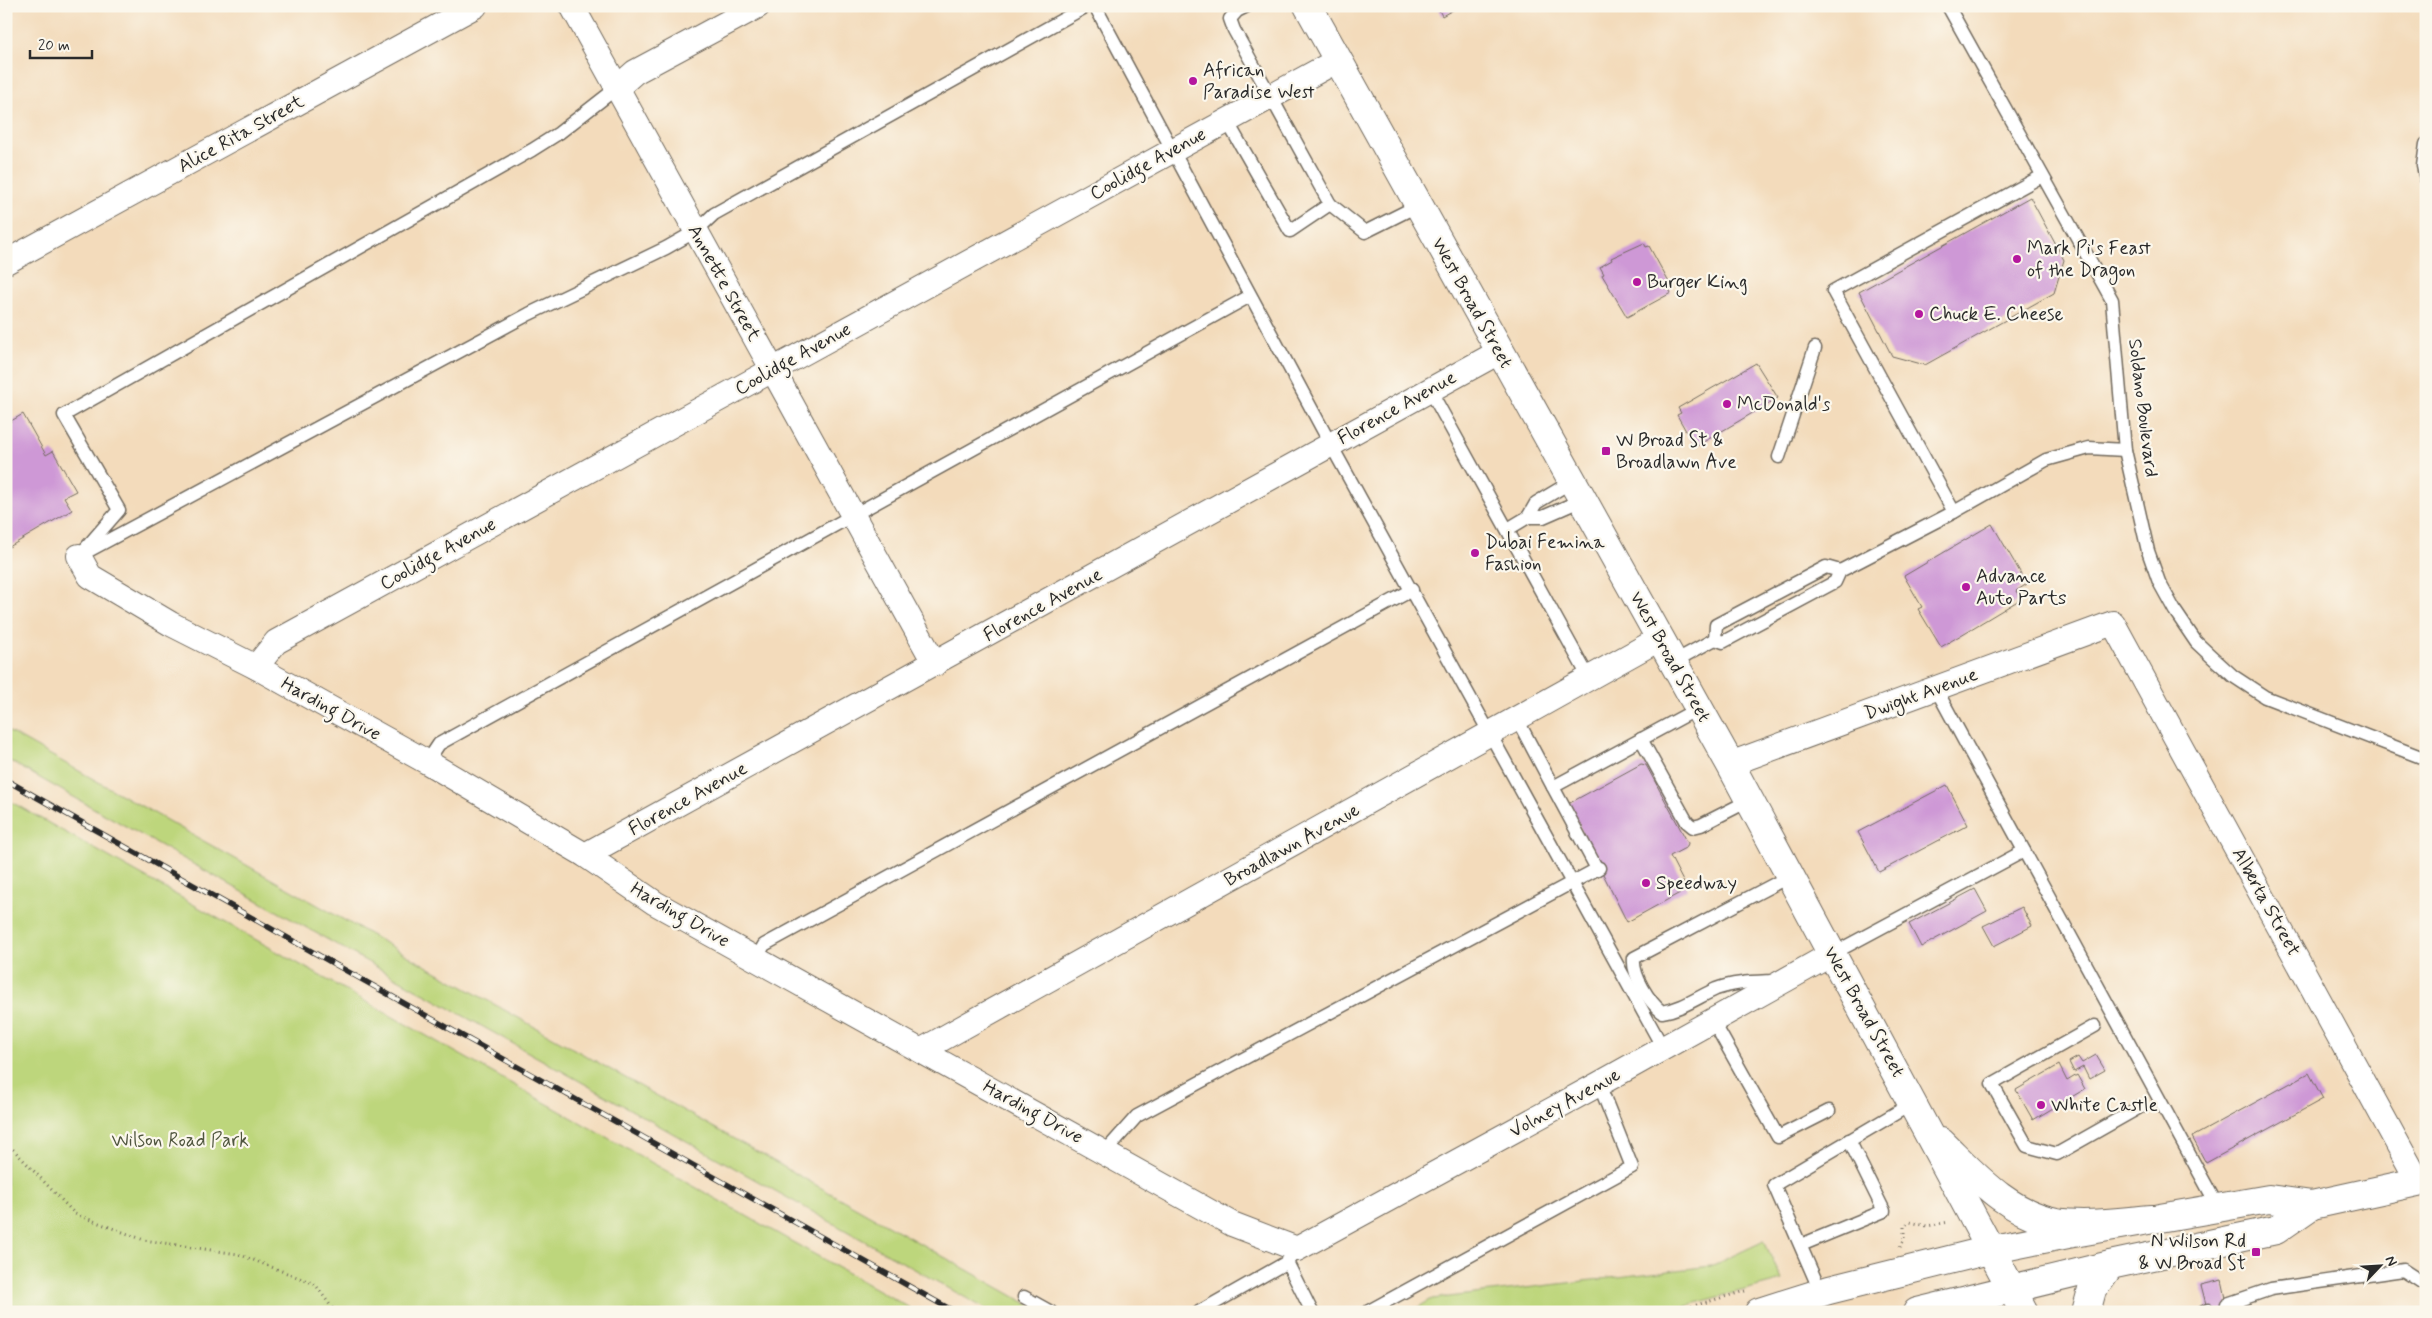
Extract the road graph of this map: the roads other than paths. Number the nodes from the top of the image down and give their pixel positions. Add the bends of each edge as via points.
1 (475, 6) edge
2 (572, 6) edge
3 (758, 6) edge
4 (1087, 6) edge
5 (1095, 6) edge
6 (1247, 6) edge
7 (1308, 6) edge
8 (1948, 6) edge
9 (1338, 60) junction
10 (618, 88) junction
11 (1271, 97) junction
12 (1227, 121) junction
13 (2426, 144) edge
14 (1172, 151) junction
15 (2042, 176) junction
16 (2426, 178) edge
17 (1330, 204) junction
18 (1417, 206) junction
19 (696, 232) junction
20 (6, 262) edge
21 (1250, 296) junction
22 (1815, 348) dead end
23 (1499, 352) junction
24 (772, 370) junction
25 (1430, 390) junction
26 (1331, 445) junction
27 (2125, 450) junction
28 (1779, 457) dead end
29 (1576, 491) junction
30 (1954, 512) junction
31 (853, 516) junction
32 (1528, 517) junction
33 (1508, 529) junction
34 (79, 556) junction
35 (1840, 571) junction
36 (1412, 590) junction
37 (2113, 623) joint
38 (1660, 638) junction
39 (1715, 639) junction
40 (1673, 662) junction
41 (935, 664) junction
42 (256, 666) junction
43 (1589, 678) junction
44 (1936, 688) junction
45 (1699, 708) junction
46 (1517, 719) junction
47 (1491, 733) junction
48 (1641, 739) junction
49 (2426, 759) edge
50 (427, 762) junction
51 (1730, 764) junction
52 (1553, 786) junction
53 (1750, 800) junction
54 (2024, 851) junction
55 (586, 856) junction
56 (1790, 876) junction
57 (1572, 882) junction
58 (1832, 954) junction
59 (756, 958) junction
60 (1783, 981) junction
61 (1712, 1019) junction
62 (2095, 1026) dead end
63 (1663, 1048) junction
64 (922, 1050) junction
65 (1600, 1084) junction
66 (2140, 1107) dead end
67 (1829, 1111) dead end
68 (1918, 1114) junction
69 (1849, 1140) junction
70 (1105, 1152) junction
71 (2422, 1180) edge
72 (2312, 1205) junction
73 (2218, 1207) junction
74 (2152, 1219) junction
75 (1800, 1245) junction
76 (1989, 1250) junction
77 (1292, 1255) junction
78 (2110, 1265) junction
79 (2426, 1284) edge
80 (1821, 1293) junction
81 (1024, 1297) dead end
82 (2017, 1300) edge
83 (2227, 1304) dead end
84 (1051, 1312) edge
85 (1199, 1312) edge
86 (1312, 1312) edge
87 (1367, 1312) edge
88 (1758, 1312) edge
89 (1917, 1312) edge
90 (2086, 1312) edge

1 - 20 street, Alice Rita Street
2 - 10 street, Annette Street
3 - 10 street via 635,72
4 - 19 lane via 714,214
5 - 14 lane
6 - 11 lane via 1230,19
7 - 9 main road, West Broad Street
8 - 15 lane, Soldano Boulevard
9 - 11 street, Coolidge Avenue
9 - 18 main road, West Broad Street
10 - 19 street, Annette Street
10 - 34 lane via 532,150 64,414 119,510
11 - 12 street, Coolidge Avenue
11 - 17 lane
12 - 14 street, Coolidge Avenue
12 - 17 lane via 1290,231
13 - 16 lane via 2422,166
14 - 21 lane
14 - 24 street, Coolidge Avenue
15 - 27 lane, Soldano Boulevard via 2112,300
15 - 30 lane via 1833,291
17 - 18 lane via 1365,232
18 - 23 main road, West Broad Street
19 - 24 street, Annette Street
19 - 34 lane via 529,314
21 - 26 lane
21 - 31 lane
22 - 28 lane
23 - 25 street, Florence Avenue
23 - 29 main road, West Broad Street
24 - 31 street, Annette Street
24 - 42 street, Coolidge Avenue via 276,642
25 - 26 street, Florence Avenue
25 - 33 lane
26 - 36 lane
26 - 41 street, Florence Avenue
27 - 30 lane via 2089,448 2046,460
27 - 49 lane, Soldano Boulevard via 2148,551 2175,611 2196,642 2233,676 2274,702
29 - 32 lane via 1543,517
29 - 32 lane via 1536,503
29 - 38 main road, West Broad Street
30 - 35 lane
31 - 41 street, Annette Street
31 - 50 lane via 439,744
32 - 33 lane
33 - 43 lane
34 - 42 street, Harding Drive via 90,576 171,624
35 - 39 lane via 1835,582 1723,642
35 - 39 lane via 1826,567 1716,625
36 - 47 lane
36 - 59 lane via 764,946
37 - 44 street, Dwight Avenue
37 - 71 street, Alberta Street
38 - 40 main road, West Broad Street
38 - 43 street, Broadlawn Avenue
39 - 40 lane
40 - 45 main road, West Broad Street
41 - 55 street, Florence Avenue
42 - 50 street, Harding Drive
43 - 46 street, Broadlawn Avenue
44 - 51 street, Dwight Avenue
44 - 54 lane
45 - 48 lane
45 - 51 main road, West Broad Street
46 - 47 street, Broadlawn Avenue
46 - 52 lane
47 - 57 lane
47 - 64 street, Broadlawn Avenue
48 - 52 lane
48 - 53 lane via 1683,824 1701,825
50 - 55 street, Harding Drive
51 - 53 main road, West Broad Street
52 - 57 lane via 1598,869
53 - 56 main road, West Broad Street
54 - 58 lane
54 - 73 lane
55 - 59 street, Harding Drive via 655,903
56 - 58 main road, West Broad Street
56 - 60 lane via 1634,958 1633,967 1653,1005 1662,1012 1717,989 1746,982
57 - 63 lane
57 - 70 lane via 1138,1116
58 - 60 street, Volney Avenue
58 - 68 main road, West Broad Street
59 - 64 street, Harding Drive
60 - 61 street, Volney Avenue
61 - 63 street, Volney Avenue
61 - 67 lane via 1778,1137
62 - 66 lane via 1992,1084 2027,1146 2058,1154
63 - 65 street, Volney Avenue
64 - 70 street, Harding Drive
65 - 77 street, Volney Avenue
65 - 87 lane via 1632,1167
68 - 69 lane
68 - 74 main road via 1990,1190 2036,1216 2078,1223
68 - 76 main road, West Broad Street
69 - 75 lane via 1774,1184
69 - 75 lane via 1884,1212
70 - 77 street, Harding Drive
71 - 72 main road
72 - 73 main road via 2269,1199
72 - 78 main road via 2276,1230
73 - 74 main road
74 - 76 main road
75 - 80 lane
76 - 80 main road
76 - 82 main road, West Broad Street
77 - 85 lane
77 - 86 lane
78 - 82 main road
78 - 90 main road via 2092,1290
79 - 83 lane via 2403,1270 2271,1290
80 - 88 main road
81 - 84 lane
82 - 89 main road

